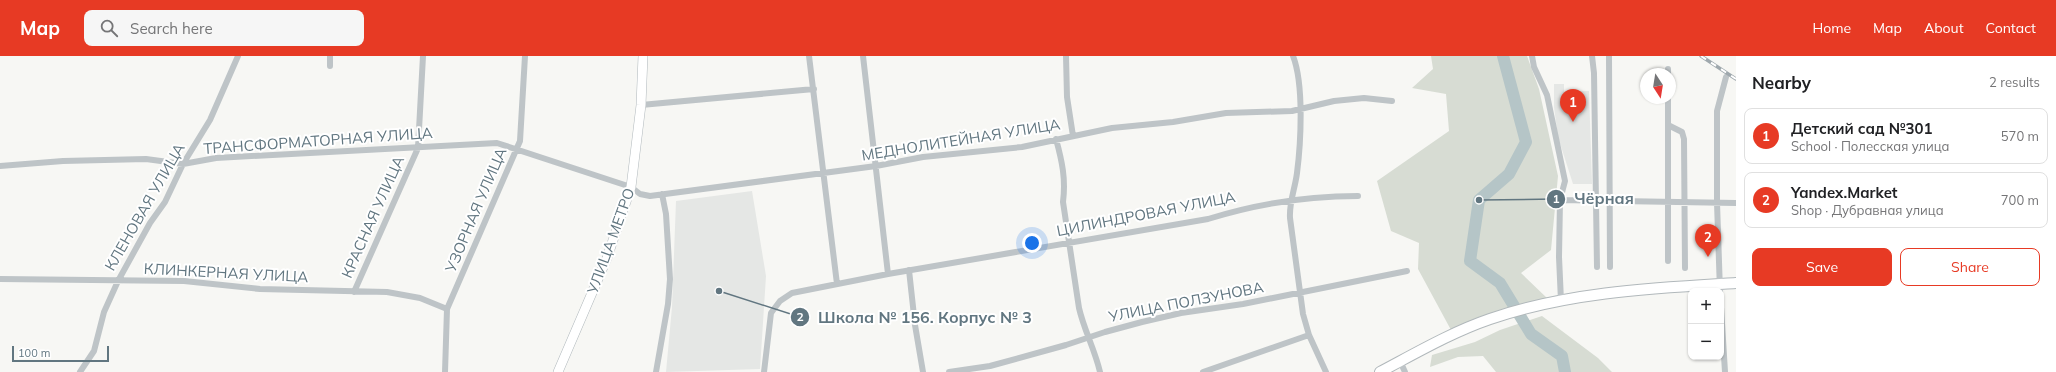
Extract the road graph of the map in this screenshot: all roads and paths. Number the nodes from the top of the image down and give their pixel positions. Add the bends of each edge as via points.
1 (238, 56) edge
2 (330, 56) edge
3 (423, 56) edge
4 (524, 56) edge
5 (643, 56) edge
6 (809, 56) edge
7 (863, 56) edge
8 (1066, 56) edge
9 (1294, 56) edge
10 (1532, 56) edge
11 (1592, 56) edge
12 (1609, 56) edge
13 (330, 66) dead end
14 (1726, 77) dead end
15 (814, 89) junction
16 (1392, 101) dead end
17 (1668, 104) edge
18 (641, 105) junction
19 (1299, 110) junction
20 (1668, 125) junction
21 (1073, 136) junction
22 (1056, 139) junction
23 (418, 148) junction
24 (516, 149) junction
25 (183, 164) junction
26 (0, 166) edge
27 (876, 166) junction
28 (824, 174) junction
29 (631, 187) junction
30 (662, 194) junction
31 (1358, 196) dead end
32 (1560, 200) junction
33 (1290, 201) junction
34 (1596, 201) junction
35 (1609, 201) junction
36 (1668, 202) junction
37 (1685, 202) junction
38 (1717, 203) junction
39 (1736, 203) edge
40 (1068, 243) junction
41 (1668, 261) dead end
42 (1598, 267) dead end
43 (1610, 267) dead end
44 (1685, 268) dead end
45 (909, 270) junction
46 (1407, 271) dead end
47 (888, 274) junction
48 (0, 279) edge
49 (118, 281) junction
50 (837, 284) junction
51 (1736, 284) edge
52 (1719, 288) edge
53 (1688, 289) edge
54 (354, 292) junction
55 (1300, 292) junction
56 (1561, 301) junction
57 (447, 309) junction
58 (1722, 324) edge
59 (1309, 335) junction
60 (1088, 338) junction
61 (1400, 361) junction
62 (80, 372) edge
63 (445, 372) edge
64 (558, 372) edge
65 (656, 372) edge
66 (764, 372) edge
67 (923, 372) edge
68 (949, 372) edge
69 (1100, 372) edge
70 (1203, 372) edge
71 (1326, 372) edge
72 (1380, 372) edge
73 (1405, 372) edge
74 (1725, 372) edge

1 - 25 street, КЛЕНОВАЯ УЛИЦА via 210,120
2 - 13 street
3 - 23 street, КРАСНАЯ УЛИЦА
4 - 24 street, УЗОРНАЯ УЛИЦА via 520,141
5 - 18 street, УЛИЦА МЕТРО
6 - 15 street
7 - 27 street
8 - 21 street via 1067,97
9 - 19 street via 1298,67
10 - 32 street via 1534,67 1547,95 1564,181
11 - 34 street
12 - 35 street
14 - 38 street via 1717,111
15 - 18 street
15 - 28 street
16 - 19 street, МЕДНОЛИТЕЙНАЯ УЛИЦА via 1364,98 1334,101
17 - 20 street
18 - 29 street, УЛИЦА МЕТРО
19 - 21 street, МЕДНОЛИТЕЙНАЯ УЛИЦА via 1226,113 1173,122 1112,128
19 - 33 street via 1297,174
20 - 36 street
20 - 37 street via 1682,132 1684,139
21 - 22 street, МЕДНОЛИТЕЙНАЯ УЛИЦА
22 - 27 street, МЕДНОЛИТЕЙНАЯ УЛИЦА via 1022,147 923,157
22 - 40 street via 1064,167 1063,202
23 - 24 street, ТРАНСФОРМАТОРНАЯ УЛИЦА via 497,142
23 - 25 street, ТРАНСФОРМАТОРНАЯ УЛИЦА via 216,158
23 - 54 street, КРАСНАЯ УЛИЦА
24 - 29 street, ТРАНСФОРМАТОРНАЯ УЛИЦА
24 - 57 street, УЗОРНАЯ УЛИЦА
25 - 26 street, ТРАНСФОРМАТОРНАЯ УЛИЦА via 146,159
25 - 49 street, КЛЕНОВАЯ УЛИЦА via 165,202 150,223
27 - 28 street, МЕДНОЛИТЕЙНАЯ УЛИЦА
27 - 47 street
28 - 30 street, МЕДНОЛИТЕЙНАЯ УЛИЦА
28 - 50 street
29 - 30 street, МЕДНОЛИТЕЙНАЯ УЛИЦА via 640,194
29 - 64 street, УЛИЦА МЕТРО via 607,258
30 - 65 street via 666,214 670,279
31 - 33 street, ЦИЛИНДРОВАЯ УЛИЦА
32 - 34 street
32 - 56 street
33 - 40 street, ЦИЛИНДРОВАЯ УЛИЦА via 1236,210 1208,219
33 - 55 street
34 - 35 street
34 - 42 street
35 - 36 street
35 - 43 street
36 - 37 street
36 - 41 street
37 - 38 street
37 - 44 street
38 - 39 street
38 - 52 street
40 - 45 street, ЦИЛИНДРОВАЯ УЛИЦА
40 - 60 street via 1079,308
45 - 47 street, ЦИЛИНДРОВАЯ УЛИЦА
45 - 67 street
46 - 55 street, УЛИЦА ПОЛЗУНОВА
47 - 50 street, ЦИЛИНДРОВАЯ УЛИЦА
48 - 49 street, КЛИНКЕРНАЯ УЛИЦА
49 - 54 street, КЛИНКЕРНАЯ УЛИЦА via 184,281 260,289
49 - 62 street, КЛЕНОВАЯ УЛИЦА via 104,312 94,351
50 - 66 street, ЦИЛИНДРОВАЯ УЛИЦА via 792,293 780,301 771,313
51 - 52 main road
53 - 56 main road via 1613,293
54 - 57 street, КЛИНКЕРНАЯ УЛИЦА via 387,292 420,298
55 - 59 street
55 - 60 street, УЛИЦА ПОЛЗУНОВА via 1142,322
56 - 61 main road via 1512,312 1470,326
57 - 63 street, УЗОРНАЯ УЛИЦА
58 - 74 street
59 - 70 street
59 - 71 street
60 - 68 street, УЛИЦА ПОЛЗУНОВА via 990,366
60 - 69 street
61 - 72 main road
61 - 73 street

